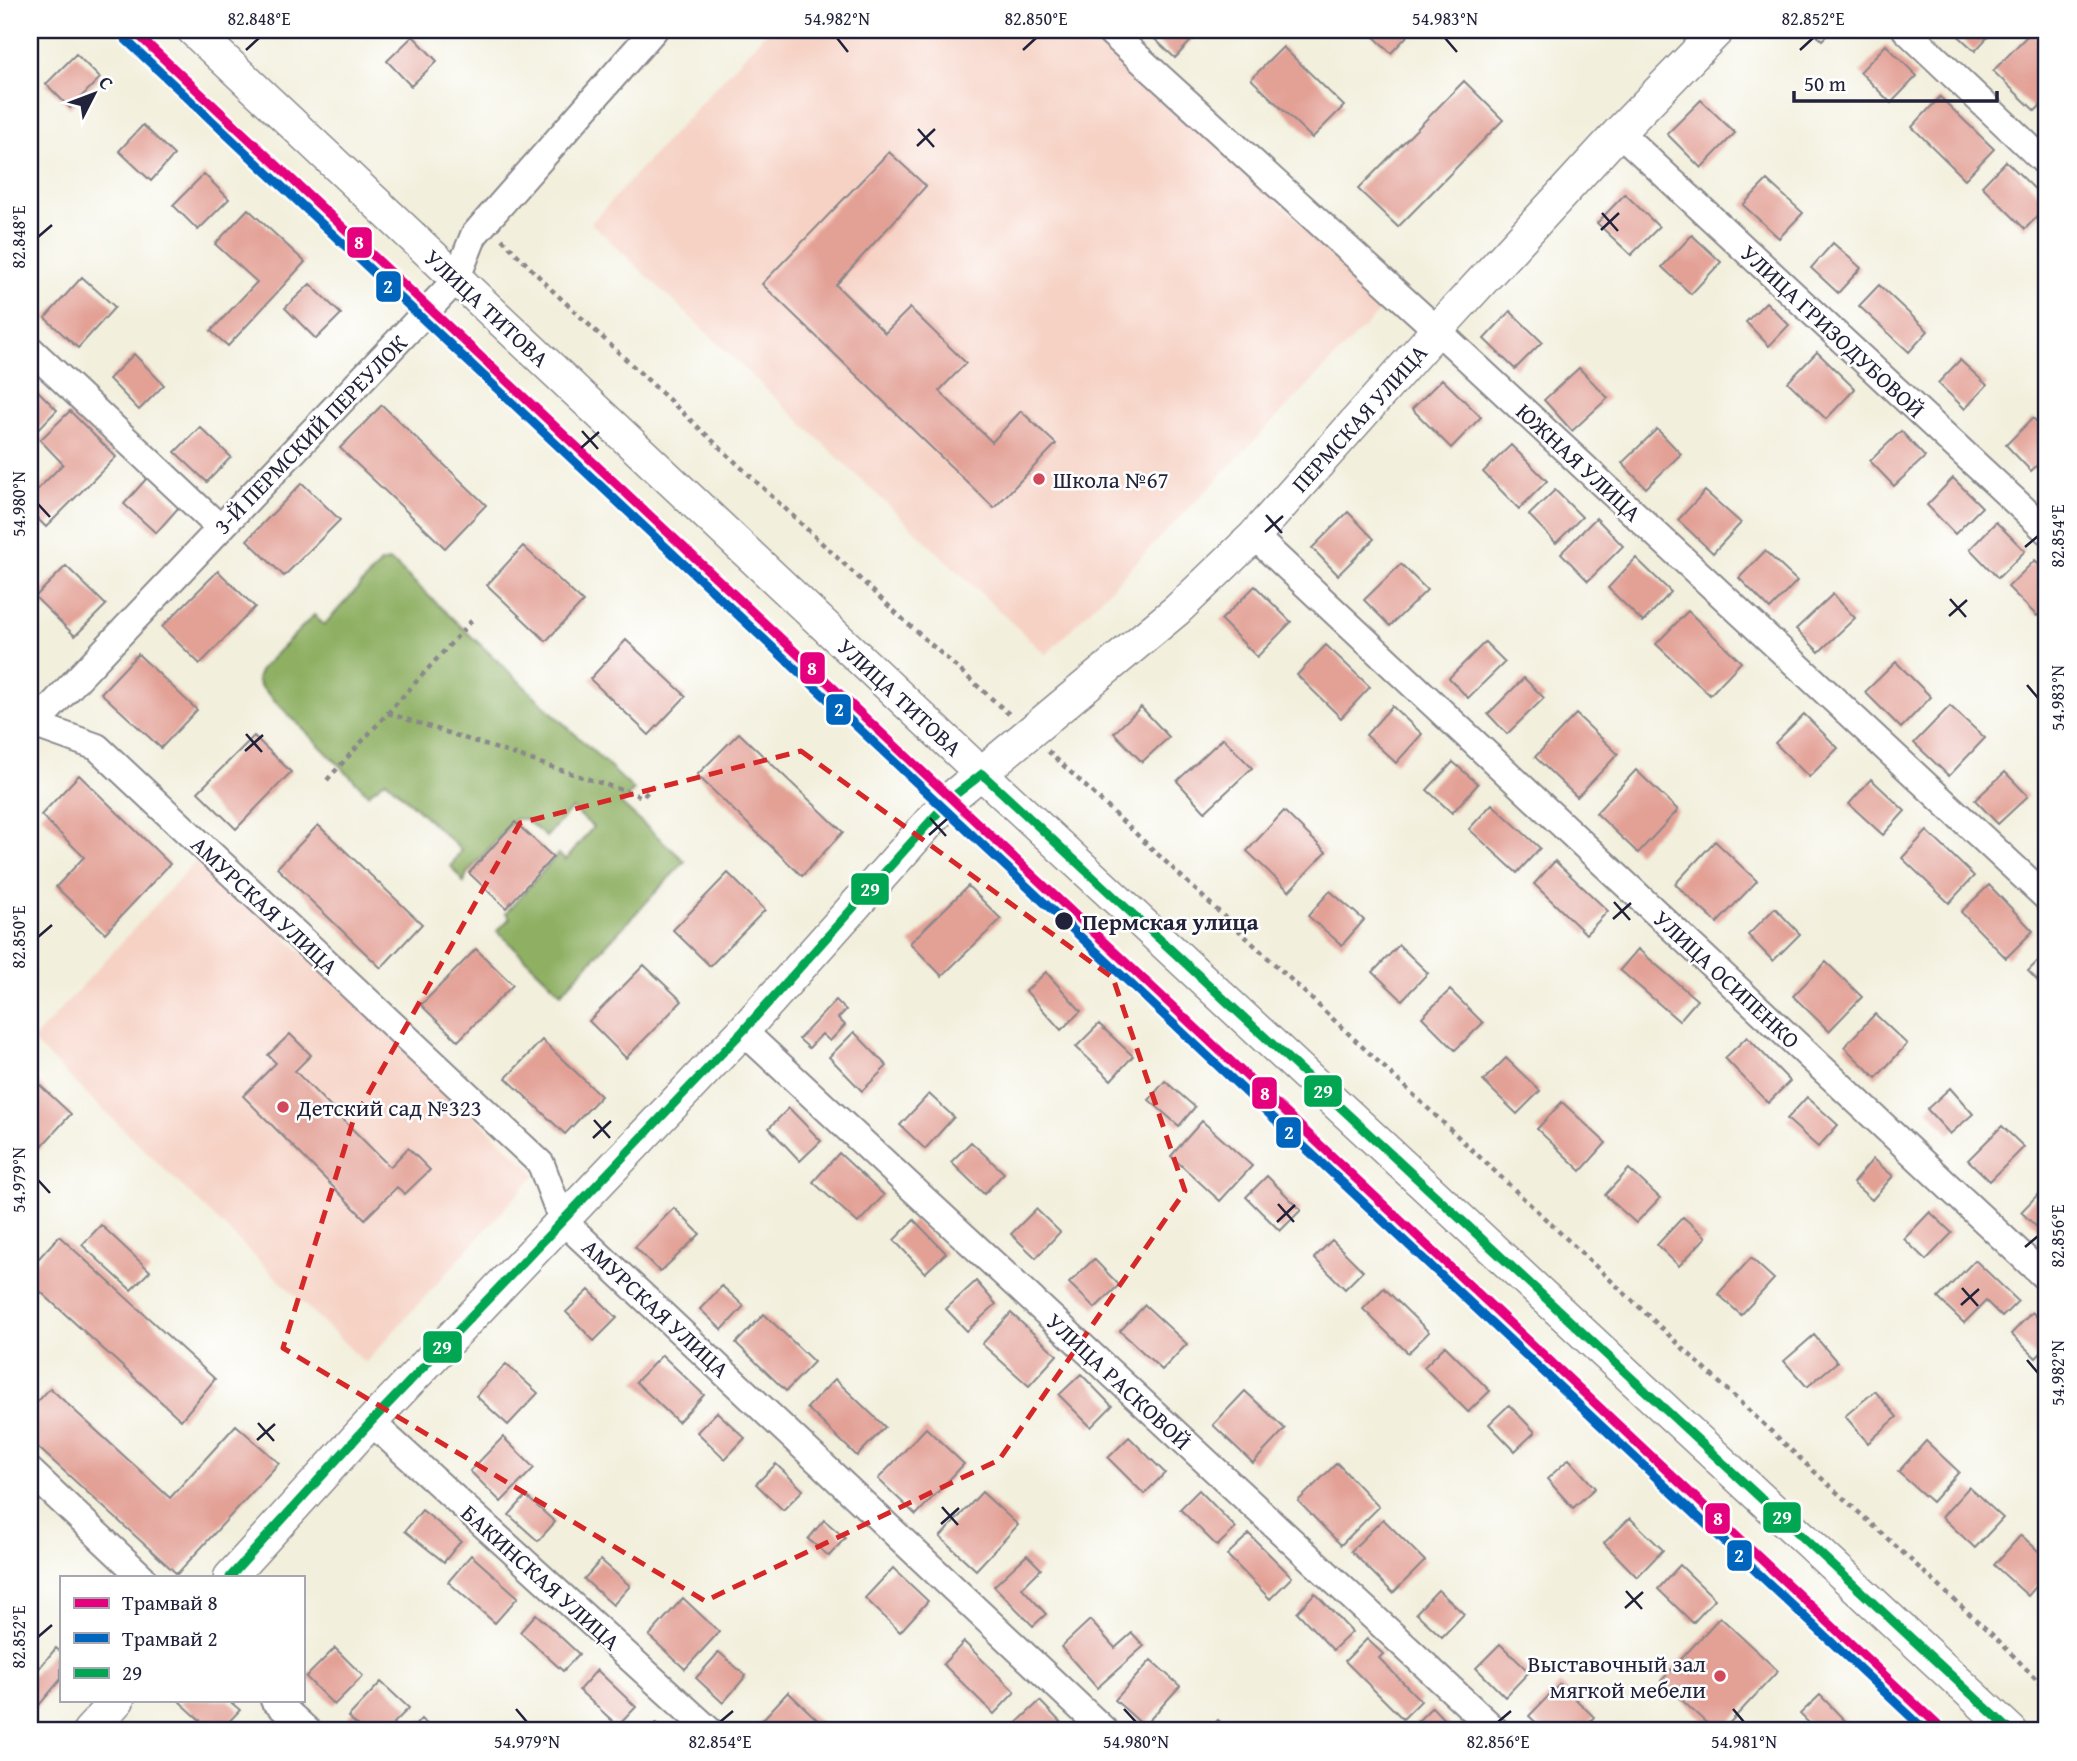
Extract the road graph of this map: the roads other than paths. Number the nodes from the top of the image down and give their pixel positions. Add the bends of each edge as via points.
1 (193, 30) edge
2 (654, 30) edge
3 (1108, 30) edge
4 (1718, 30) edge
5 (1906, 30) edge
6 (1619, 132) junction
7 (2047, 164) edge
8 (456, 280) junction
9 (1437, 330) junction
10 (30, 349) edge
11 (220, 528) junction
12 (2047, 531) edge
13 (1254, 536) junction
14 (31, 726) edge
15 (982, 774) junction
16 (2047, 898) edge
17 (743, 1031) junction
18 (562, 1220) junction
19 (2047, 1279) edge
20 (371, 1422) junction
21 (30, 1471) edge
22 (141, 1576) edge
23 (231, 1576) edge
24 (116, 1702) edge
25 (276, 1702) edge
26 (89, 1731) edge
27 (308, 1731) edge
28 (710, 1731) edge
29 (1105, 1731) edge
30 (1496, 1731) edge
31 (2011, 1731) edge

1 - 8 street, УЛИЦА ТИТОВА
2 - 8 street, 3-Й ПЕРМСКИЙ ПЕРЕУЛОК via 474,235
3 - 9 street, ЮЖНАЯ УЛИЦА
4 - 6 street, ПЕРМСКАЯ УЛИЦА
5 - 7 street
6 - 9 street, ПЕРМСКАЯ УЛИЦА
6 - 12 street, УЛИЦА ГРИЗОДУБОВОЙ
8 - 11 street, 3-Й ПЕРМСКИЙ ПЕРЕУЛОК
8 - 15 street, УЛИЦА ТИТОВА
9 - 13 street, ПЕРМСКАЯ УЛИЦА
9 - 16 street, ЮЖНАЯ УЛИЦА
10 - 11 street
11 - 14 street, 3-Й ПЕРМСКИЙ ПЕРЕУЛОК
13 - 15 street, ПЕРМСКАЯ УЛИЦА via 1177,610
13 - 19 street, УЛИЦА ОСИПЕНКО
14 - 18 street, АМУРСКАЯ УЛИЦА via 97,747 107,756 541,1164
15 - 17 street, ПЕРМСКАЯ УЛИЦА via 951,798
15 - 31 street, УЛИЦА ТИТОВА
17 - 18 street, ПЕРМСКАЯ УЛИЦА
17 - 30 street, УЛИЦА РАСКОВОЙ
18 - 20 street, ПЕРМСКАЯ УЛИЦА
18 - 29 street, АМУРСКАЯ УЛИЦА
20 - 23 street, ПЕРМСКАЯ УЛИЦА
20 - 28 street, БАКИНСКАЯ УЛИЦА
21 - 22 street
24 - 26 street
25 - 27 street

